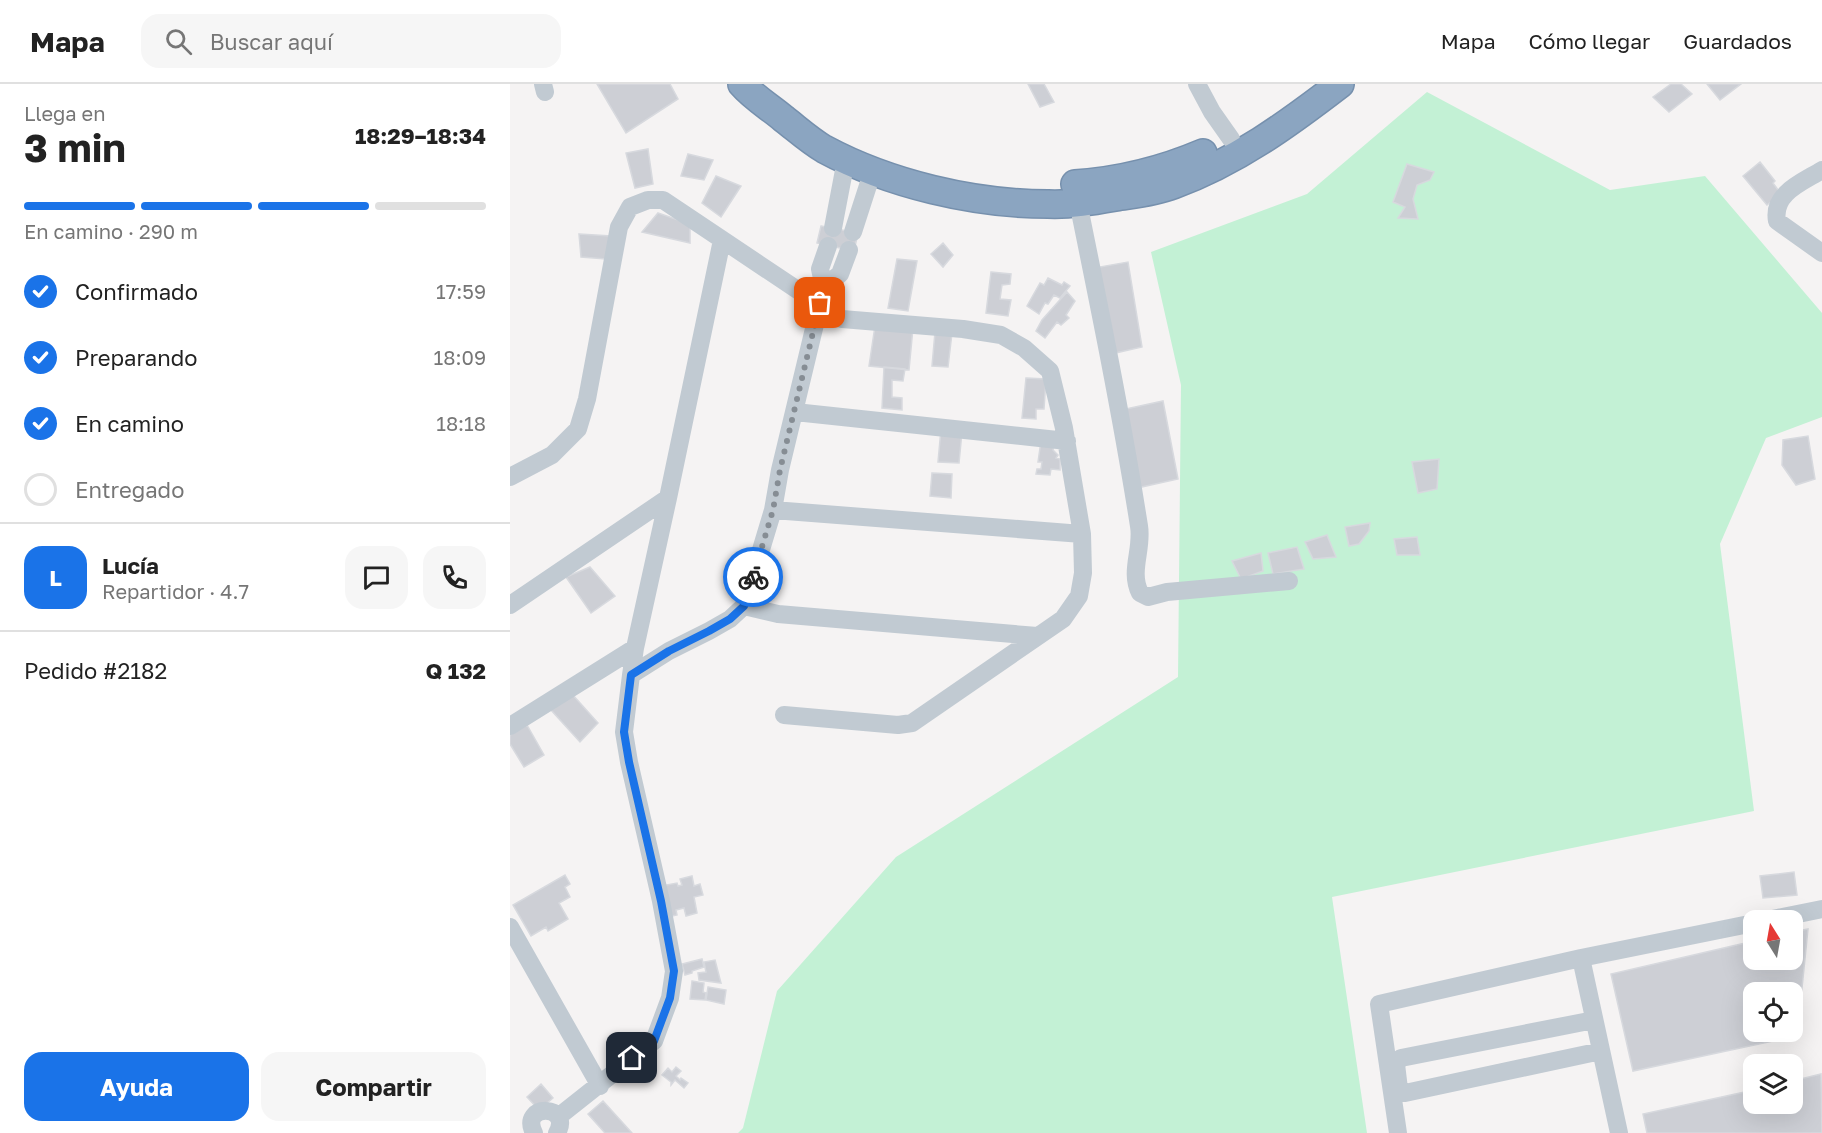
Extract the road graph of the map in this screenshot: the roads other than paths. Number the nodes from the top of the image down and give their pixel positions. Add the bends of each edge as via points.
1 (742, 84) edge
2 (765, 84) edge
3 (1197, 84) edge
4 (1313, 84) edge
5 (1340, 84) edge
6 (1231, 139) junction
7 (846, 160) junction
8 (873, 170) junction
9 (1822, 170) edge
10 (1078, 202) junction
11 (722, 240) junction
12 (1822, 253) edge
13 (822, 295) junction
14 (795, 412) junction
15 (1066, 441) junction
16 (510, 477) edge
17 (669, 498) junction
18 (773, 510) junction
19 (1082, 534) junction
20 (1290, 581) dead end
21 (510, 605) edge
22 (744, 606) junction
23 (1037, 636) junction
24 (635, 648) junction
25 (631, 675) junction
26 (784, 715) dead end
27 (510, 726) edge
28 (1822, 909) edge
29 (1803, 913) edge
30 (1743, 925) edge
31 (510, 927) edge
32 (1581, 958) junction
33 (1594, 1020) junction
34 (1601, 1051) junction
35 (600, 1086) junction
36 (557, 1125) edge
37 (534, 1133) edge
38 (1398, 1133) edge
39 (1619, 1133) edge

1 - 7 highway via 808,139
2 - 6 highway via 805,116 859,148 915,168 983,182 1045,187 1130,176 1174,165
3 - 6 street
4 - 6 highway
5 - 10 highway via 1270,136 1222,164 1149,192
7 - 8 highway
7 - 13 street via 831,237 820,269
8 - 10 highway via 967,196 1027,204
8 - 13 street via 840,274
9 - 12 street via 1784,195 1776,212 1777,221
10 - 20 street via 1135,499 1141,537 1135,577 1140,593 1148,597
11 - 13 street
11 - 16 street via 663,200 648,200 630,207 619,227 578,429 552,455
11 - 17 street
13 - 14 street
13 - 15 street via 831,315 842,319 963,328 1001,335 1024,348 1050,371
14 - 15 street
14 - 18 street
15 - 19 street
17 - 21 street
17 - 24 street
18 - 19 street
18 - 22 street
19 - 23 street via 1079,596 1063,619
22 - 23 street via 778,614
22 - 25 street via 730,619
23 - 26 street via 912,723
24 - 25 street
24 - 27 street
25 - 35 street via 624,732 674,971 670,998 654,1041
28 - 29 street
30 - 32 street
31 - 35 street
32 - 33 street
32 - 38 street via 1379,1004
33 - 34 street
33 - 34 street via 1401,1058 1396,1064 1399,1089 1405,1093
34 - 39 street
35 - 36 street
36 - 37 street via 551,1111 537,1113 531,1125

